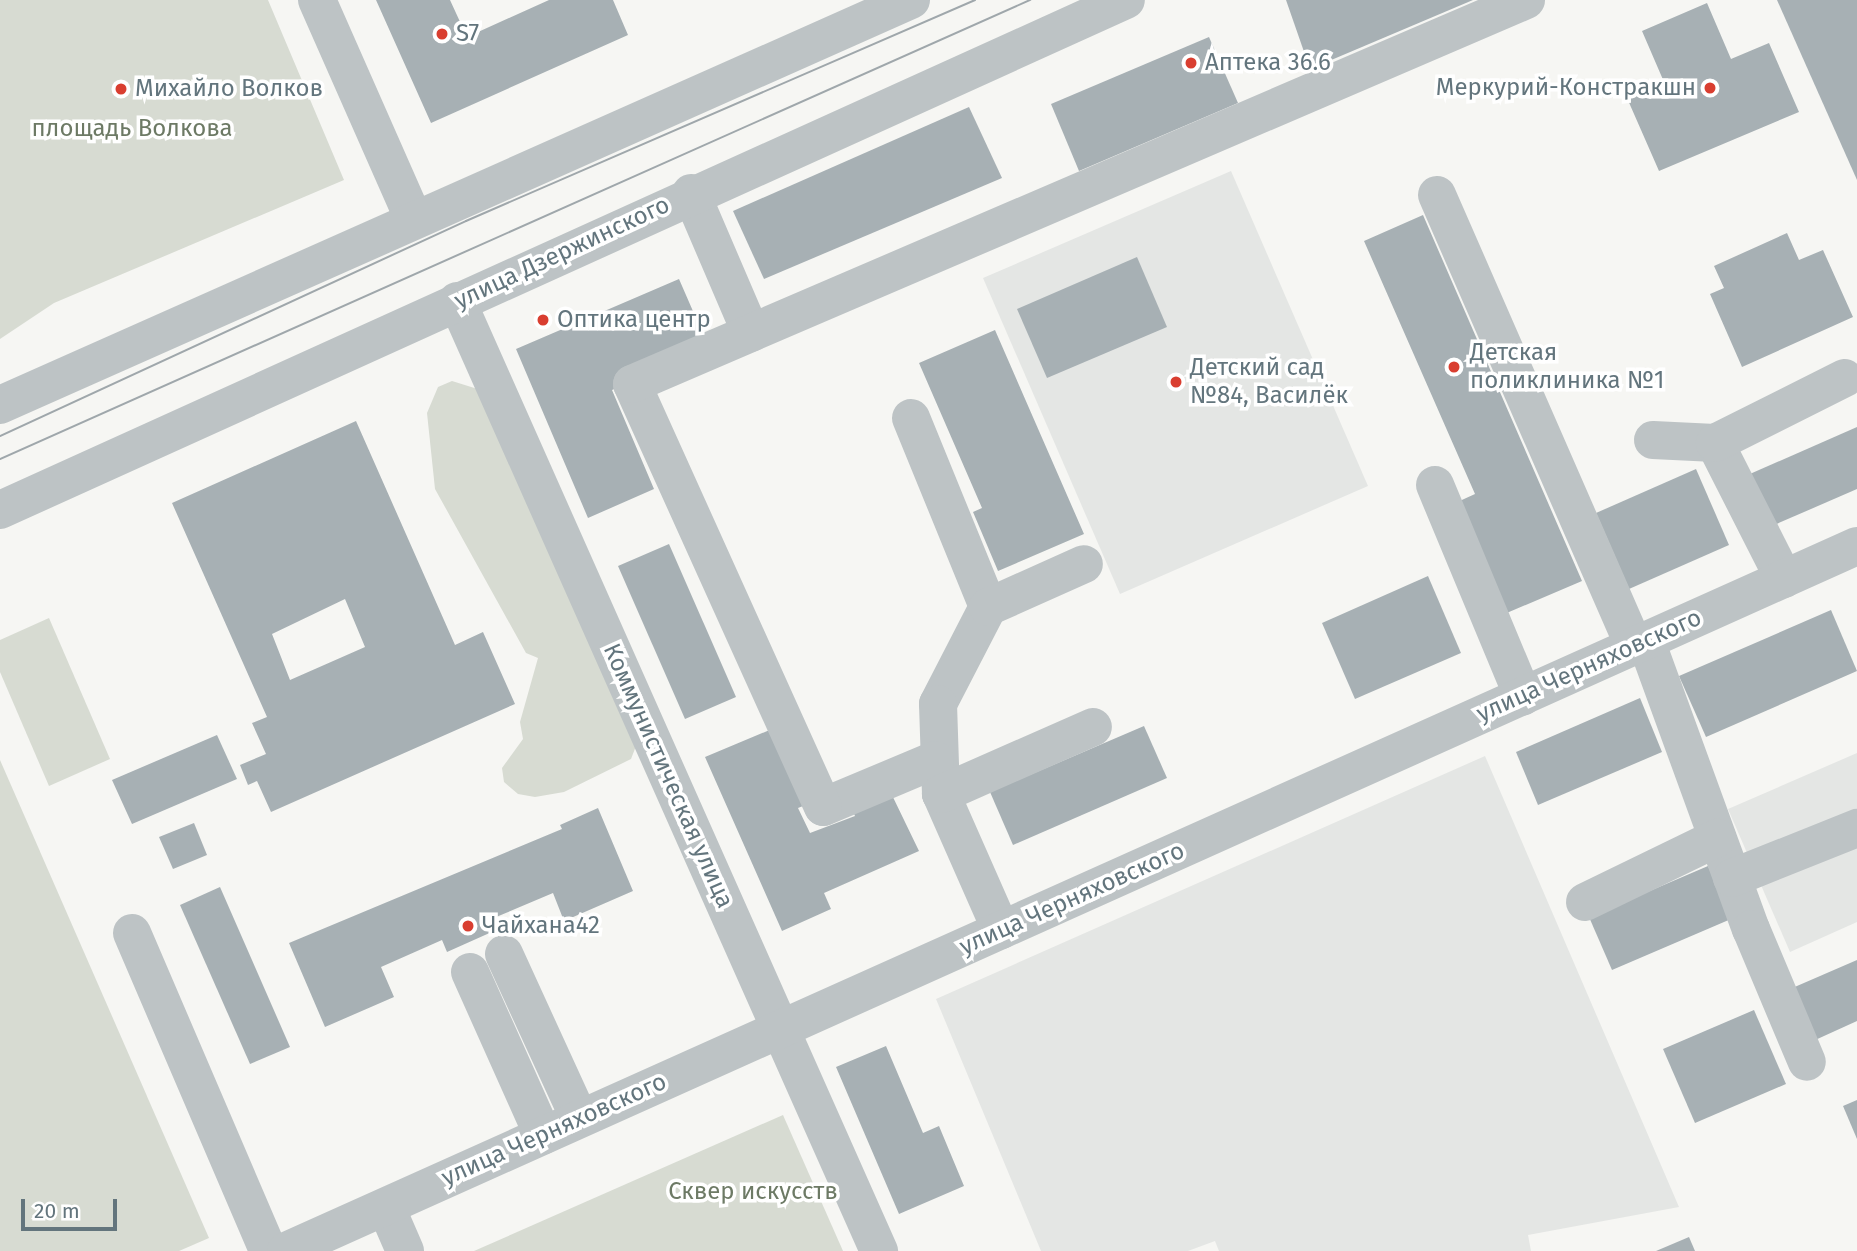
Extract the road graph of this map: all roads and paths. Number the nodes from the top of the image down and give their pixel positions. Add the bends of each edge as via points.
1 (317, 0) edge
2 (911, 0) edge
3 (1126, 0) edge
4 (1527, 0) edge
5 (691, 193) junction
6 (1437, 195) dead end
7 (414, 220) junction
8 (457, 301) junction
9 (751, 332) junction
10 (1845, 378) dead end
11 (0, 405) edge
12 (911, 418) dead end
13 (1653, 440) dead end
14 (1715, 443) junction
15 (1435, 485) dead end
16 (0, 510) edge
17 (1856, 549) edge
18 (1084, 564) dead end
19 (1784, 579) junction
20 (988, 607) junction
21 (1640, 643) junction
22 (1523, 696) junction
23 (1093, 727) dead end
24 (938, 777) junction
25 (1857, 828) edge
26 (1717, 838) junction
27 (1732, 878) junction
28 (1585, 902) dead end
29 (1001, 930) junction
30 (132, 933) dead end
31 (504, 954) dead end
32 (470, 972) dead end
33 (781, 1029) junction
34 (1807, 1062) dead end
35 (579, 1118) junction
36 (543, 1135) junction
37 (386, 1207) junction
38 (268, 1251) edge
39 (286, 1251) edge
40 (405, 1251) edge
41 (879, 1251) edge

1 - 7 street
2 - 7 street
3 - 5 street, улица Дзержинского
4 - 9 street
5 - 8 street, улица Дзержинского
5 - 9 street
6 - 21 street
7 - 11 street
8 - 16 street, улица Дзержинского
8 - 33 street, Коммунистическая улица
9 - 24 street via 632,384 823,807
10 - 14 street
12 - 20 street
13 - 14 street
14 - 19 street
15 - 22 street
17 - 19 street, улица Черняховского
18 - 20 street
19 - 21 street, улица Черняховского
20 - 24 street via 938,704
21 - 22 street, улица Черняховского
21 - 26 street
22 - 29 street, улица Черняховского
23 - 24 street
24 - 29 street
25 - 27 street
26 - 27 street
26 - 28 street
27 - 34 street
29 - 33 street, улица Черняховского
30 - 38 street
31 - 35 street
32 - 36 street
33 - 35 street, улица Черняховского
33 - 41 street, Коммунистическая улица
35 - 36 street, улица Черняховского
36 - 37 street, улица Черняховского
37 - 39 street, улица Черняховского
37 - 40 street

